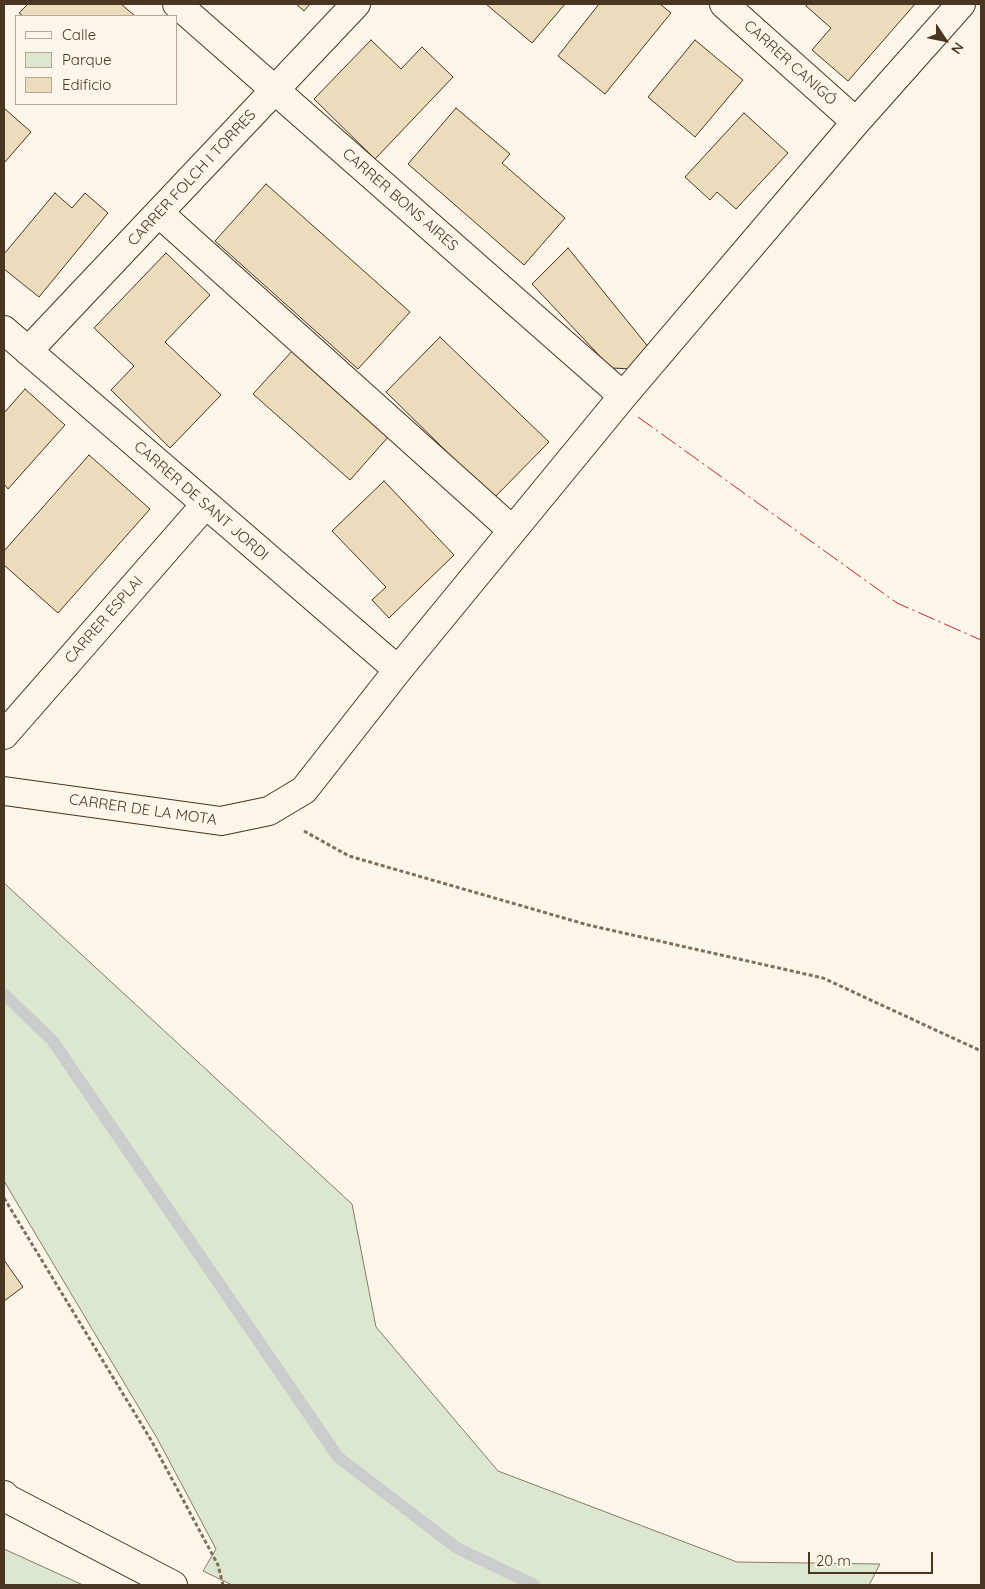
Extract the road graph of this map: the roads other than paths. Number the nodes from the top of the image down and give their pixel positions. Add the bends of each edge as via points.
1 (177, 4) edge
2 (356, 4) edge
3 (724, 4) edge
4 (961, 4) edge
5 (276, 90) junction
6 (856, 122) junction
7 (159, 213) junction
8 (4, 330) edge
9 (28, 351) junction
10 (623, 396) junction
11 (205, 505) junction
12 (512, 530) junction
13 (398, 670) junction
14 (4, 735) edge
15 (4, 790) edge
16 (5, 1497) edge
17 (173, 1585) edge

1 - 5 street, CARRER BONS AIRES
2 - 5 street, CARRER FOLCH I TORRES
3 - 6 street, CARRER CANIGÓ
4 - 6 street, CARRER DE LA MOTA
5 - 7 street, CARRER FOLCH I TORRES
5 - 10 street, CARRER BONS AIRES
6 - 10 street, CARRER DE LA MOTA
7 - 9 street, CARRER FOLCH I TORRES
7 - 12 street
8 - 9 street, CARRER DE SANT JORDI
9 - 11 street, CARRER DE SANT JORDI
10 - 12 street, CARRER DE LA MOTA
11 - 13 street, CARRER DE SANT JORDI
11 - 14 street, CARRER ESPLAI
12 - 13 street, CARRER DE LA MOTA
13 - 15 street, CARRER DE LA MOTA via 304,790 269,811 221,821
16 - 17 street

